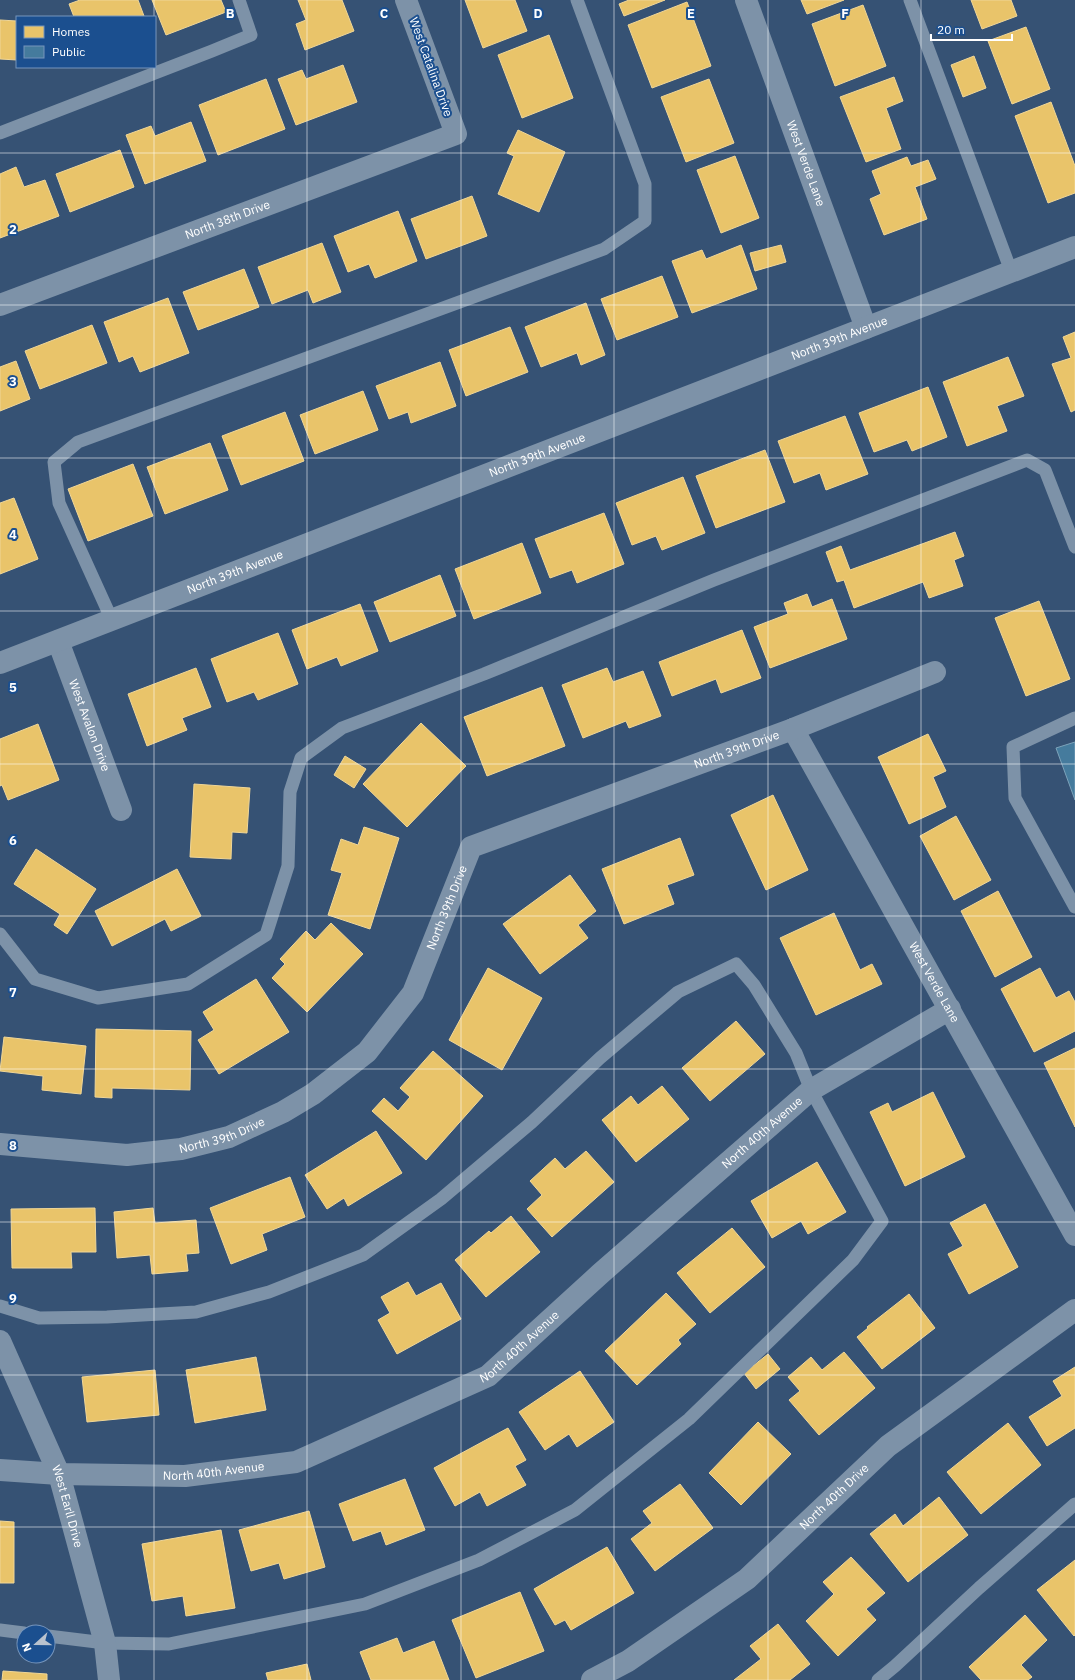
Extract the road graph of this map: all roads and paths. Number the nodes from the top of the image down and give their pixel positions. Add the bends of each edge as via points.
1 (239, 0) edge
2 (406, 0) edge
3 (577, 0) edge
4 (746, 0) edge
5 (910, 0) edge
6 (0, 133) edge
7 (456, 134) joint
8 (1075, 247) edge
9 (1011, 271) junction
10 (0, 305) edge
11 (866, 328) junction
12 (1075, 547) edge
13 (112, 620) junction
14 (58, 641) junction
15 (0, 663) edge
16 (935, 672) dead end
17 (1075, 718) edge
18 (793, 729) junction
19 (121, 810) dead end
20 (1075, 907) edge
21 (0, 934) edge
22 (950, 1009) junction
23 (811, 1090) junction
24 (0, 1144) edge
25 (1075, 1235) edge
26 (0, 1306) edge
27 (1075, 1310) edge
28 (0, 1341) edge
29 (0, 1470) edge
30 (59, 1474) junction
31 (1075, 1504) edge
32 (0, 1630) edge
33 (16, 1632) edge
34 (56, 1637) edge
35 (105, 1643) junction
36 (109, 1680) edge
37 (592, 1680) edge
38 (878, 1680) edge

1 - 6 lane via 251,35
2 - 7 street, West Catalina Drive
3 - 13 lane via 645,184 645,221 604,250 78,442 54,462 59,503
4 - 11 street, West Verde Lane
5 - 9 lane
7 - 10 street, North 38th Drive
8 - 9 street, North 39th Avenue
9 - 11 street, North 39th Avenue
11 - 13 street, North 39th Avenue
12 - 21 lane via 1045,470 1027,460 714,580 484,674 342,728 301,758 290,792 288,866 266,935 188,984 98,998 35,979
13 - 14 street, North 39th Avenue
14 - 15 street, North 39th Avenue
14 - 19 street, West Avalon Drive
16 - 18 street, North 39th Drive
17 - 20 lane via 1013,747 1015,798
18 - 22 street, West Verde Lane
18 - 24 street, North 39th Drive via 471,847 413,993 367,1052 313,1094 283,1112 228,1137 166,1151 127,1155
22 - 23 street, North 40th Avenue
22 - 25 street, West Verde Lane
23 - 26 lane via 796,1053 754,985 736,964 678,992 441,1199 363,1255 269,1292 196,1312 39,1318
23 - 30 street, North 40th Avenue via 600,1274 488,1376 296,1462 185,1476
23 - 35 lane via 882,1221 853,1260 689,1419 575,1510 479,1560 365,1604 169,1644
27 - 37 street, North 40th Drive via 888,1446 747,1579 628,1661
28 - 30 street, West Earll Drive
29 - 30 street, North 40th Avenue
30 - 35 street, West Earll Drive
31 - 38 lane
32 - 33 lane
34 - 35 lane
35 - 36 street, West Earll Drive

